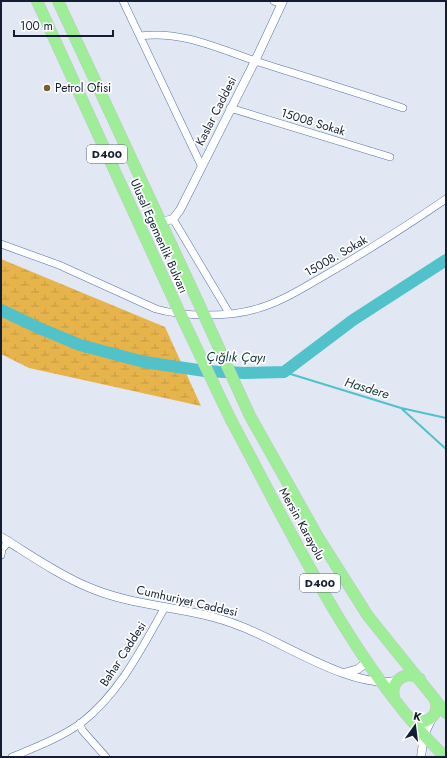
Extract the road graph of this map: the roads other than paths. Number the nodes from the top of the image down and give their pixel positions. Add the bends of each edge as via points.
1 (37, 1) edge
2 (58, 1) edge
3 (123, 1) edge
4 (279, 2) edge
5 (140, 36) junction
6 (255, 61) junction
7 (230, 108) junction
8 (403, 108) dead end
9 (390, 157) dead end
10 (201, 166) junction
11 (446, 200) edge
12 (173, 219) junction
13 (160, 222) junction
14 (1, 244) edge
15 (198, 302) joint
16 (176, 307) joint
17 (229, 313) junction
18 (1, 537) edge
19 (9, 541) junction
20 (1, 555) edge
21 (165, 607) junction
22 (367, 662) junction
23 (344, 673) junction
24 (420, 680) junction
25 (396, 681) junction
26 (385, 688) junction
27 (435, 699) junction
28 (446, 713) edge
29 (408, 717) junction
30 (432, 718) junction
31 (80, 723) junction
32 (424, 735) junction
33 (12, 757) edge
34 (106, 757) edge
35 (421, 757) edge
36 (445, 757) edge

1 - 16 highway, Ulusal Egemenlik Bulvarı / D400
2 - 13 highway, Ulusal Egemenlik Bulvarı / D400
3 - 5 street
4 - 6 street, Kaslar Caddesi
5 - 6 street via 157,34 185,39
5 - 10 street
6 - 7 street, Kaslar Caddesi
6 - 8 street
7 - 9 street, 15008 Sokak
7 - 10 street, Kaslar Caddesi
10 - 12 street, Kaslar Caddesi
11 - 17 street, 15008. Sokak via 359,256 294,292 258,309
12 - 13 street
12 - 17 street
13 - 15 highway, Ulusal Egemenlik Bulvarı / D400
14 - 17 street, 15008. Sokak via 59,265 156,309 178,313
15 - 24 highway, Mersin Karayolu / D400, bridge via 250,416 318,537 368,616
16 - 22 highway, Mersin Karayolu / D400, bridge via 231,420 330,601
18 - 19 street, Cumhuriyet Caddesi
19 - 20 street via 2,549
19 - 21 street, Cumhuriyet Caddesi via 87,587 122,599
21 - 23 street, Cumhuriyet Caddesi via 240,626
21 - 31 street, Bahar Caddesi via 115,689
22 - 23 street via 358,669
22 - 26 highway, Mersin Karayolu / D400
23 - 26 street, Cumhuriyet Caddesi
24 - 25 highway via 411,675
24 - 27 highway, Mersin Karayolu / D400
25 - 26 street, Cumhuriyet Caddesi
25 - 26 highway via 393,686
26 - 29 highway, Mersin Karayolu / D400
27 - 28 highway, Mersin Karayolu / D400
27 - 30 highway via 437,709
29 - 30 highway via 417,722
29 - 32 highway, Mersin Karayolu / D400
30 - 32 street
31 - 33 street, Bahar Caddesi via 51,741
31 - 34 street via 82,730
32 - 35 street
32 - 36 highway, Mersin Karayolu / D400

